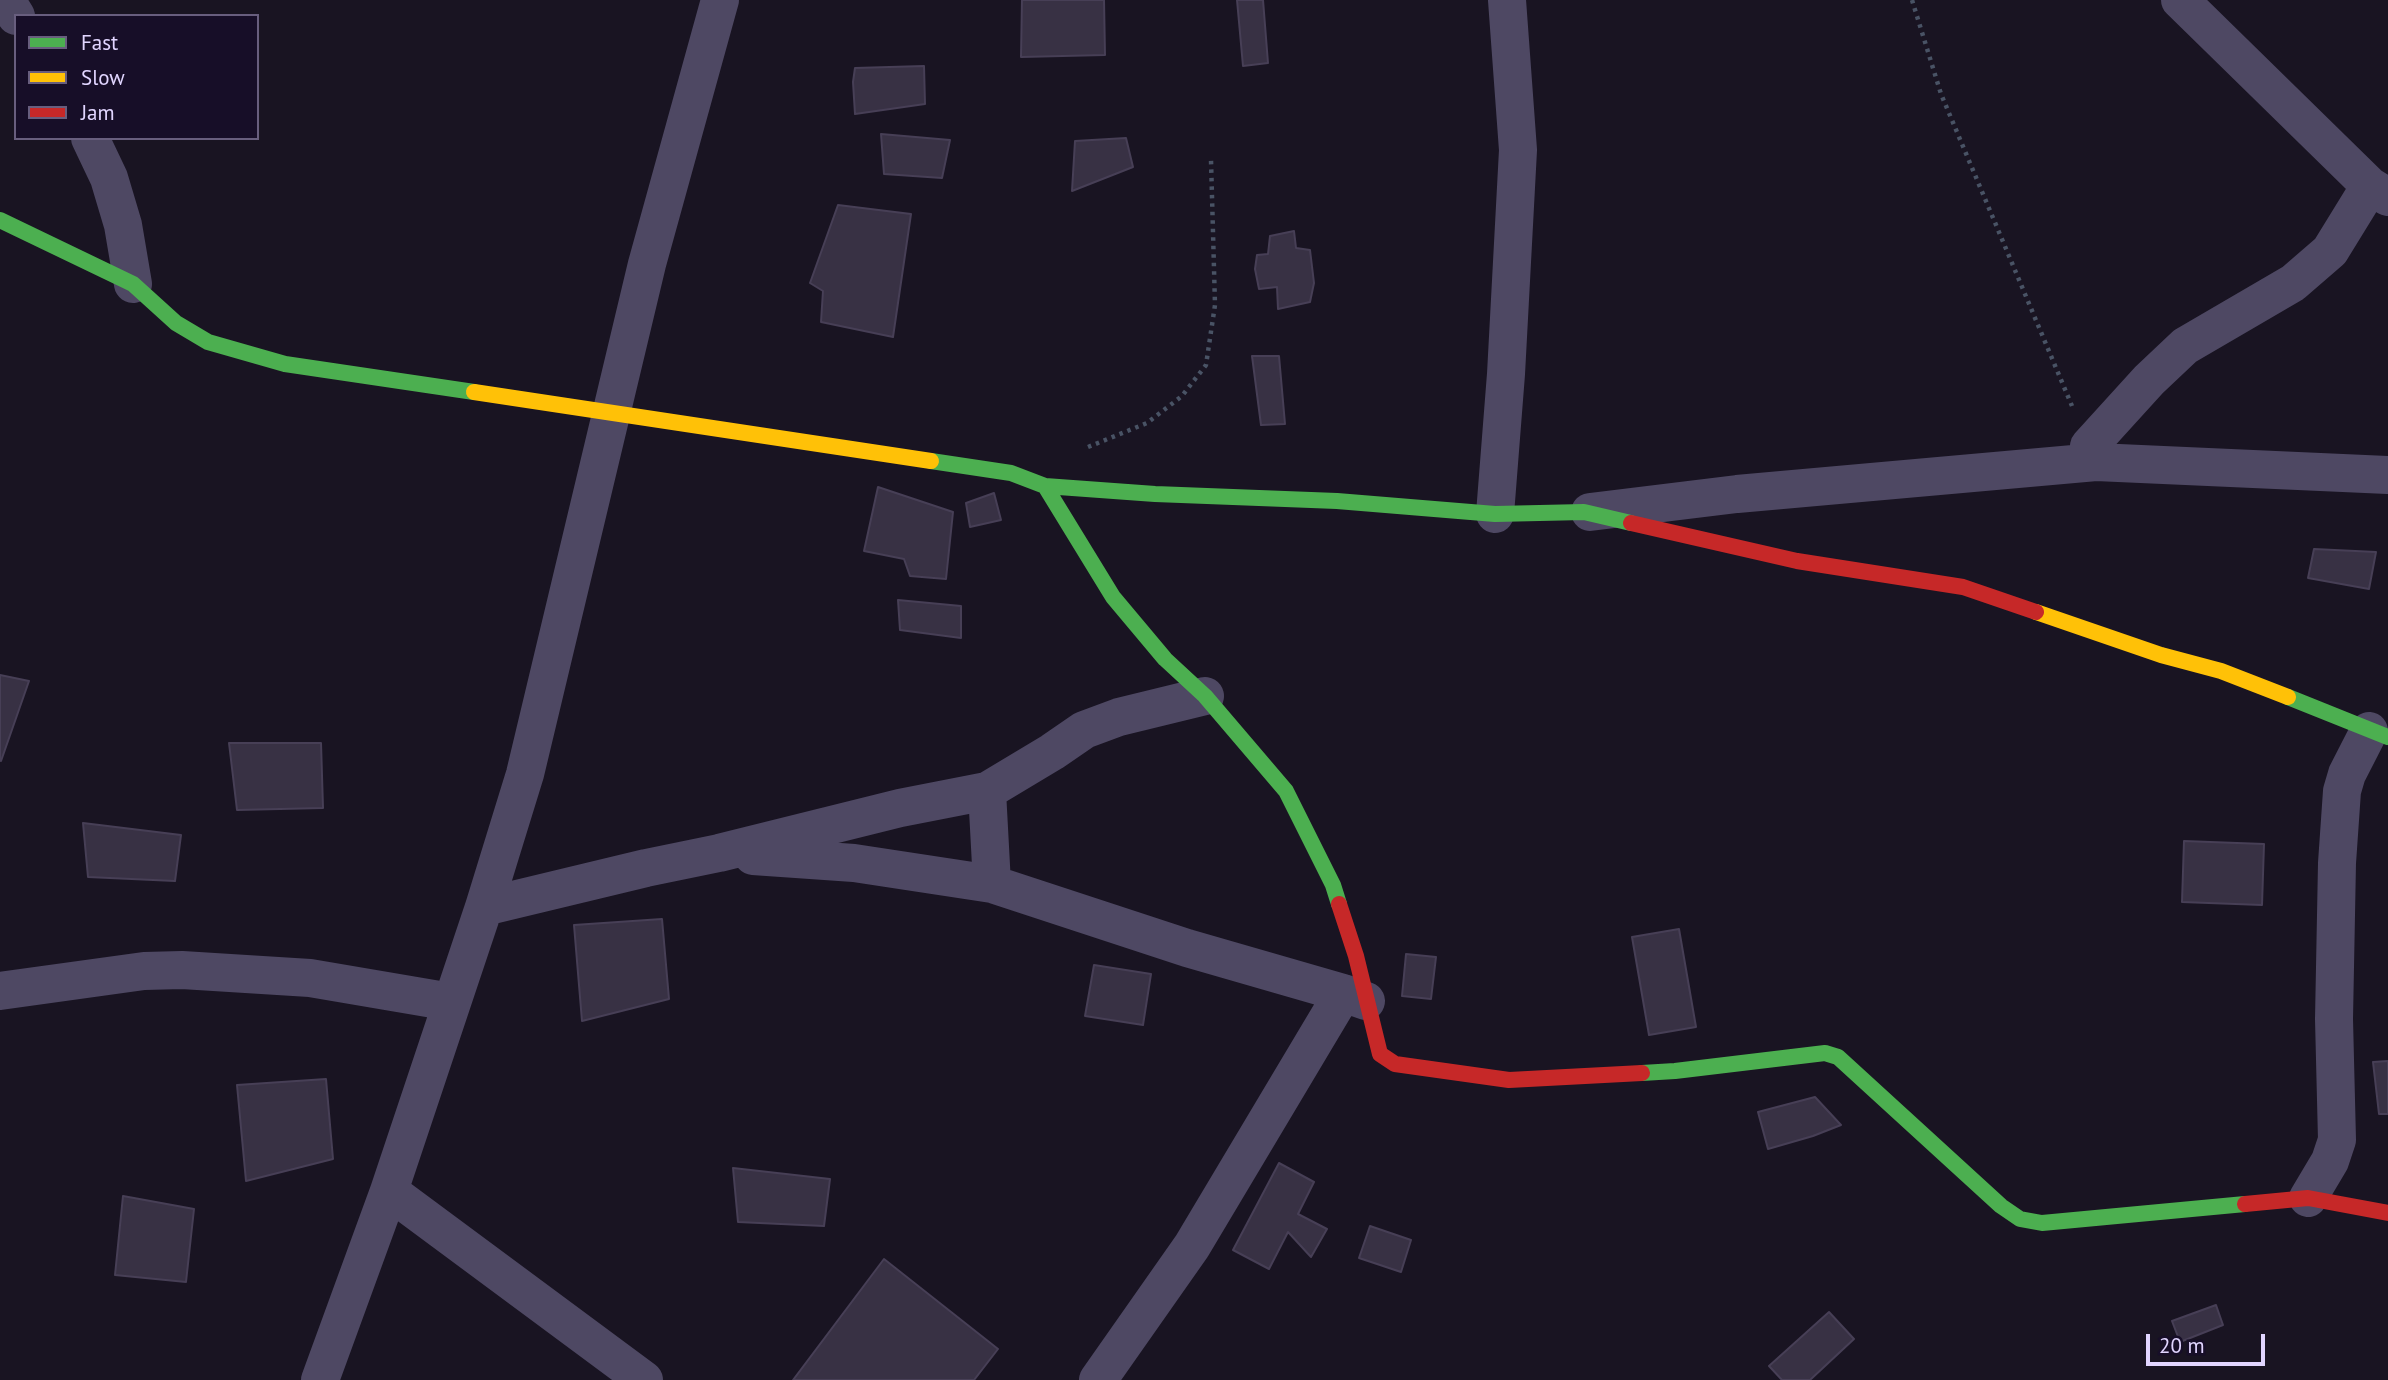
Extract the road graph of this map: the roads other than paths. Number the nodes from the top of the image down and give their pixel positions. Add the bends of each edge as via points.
1 (720, 0) edge
2 (1507, 0) edge
3 (2180, 0) edge
4 (91, 140) edge
5 (2379, 191) edge
6 (0, 220) edge
7 (133, 284) junction
8 (611, 412) junction
9 (2092, 454) junction
10 (2388, 475) edge
11 (1045, 486) junction
12 (1584, 512) junction
13 (1495, 514) junction
14 (1205, 696) junction
15 (2378, 734) edge
16 (987, 791) junction
17 (719, 853) junction
18 (992, 884) junction
19 (484, 907) junction
20 (0, 991) edge
21 (1355, 997) junction
22 (451, 1002) junction
23 (389, 1191) junction
24 (2308, 1198) junction
25 (2388, 1213) edge
26 (320, 1380) edge
27 (644, 1380) edge
28 (1098, 1380) edge

1 - 8 street
2 - 13 street via 1518,149
3 - 5 street
4 - 7 street via 109,178
5 - 9 street via 2330,251 2294,283 2185,346 2149,380
6 - 7 street
7 - 8 street via 177,323 208,342 285,364
8 - 11 street via 1011,473
8 - 19 street via 525,774
9 - 10 street
9 - 12 street
11 - 13 street via 1337,500
11 - 14 street via 1113,597 1165,659
12 - 13 street
12 - 15 street via 1797,561 1963,587 2221,671
14 - 16 street via 1084,730
14 - 21 street via 1286,791 1333,885 1356,956
15 - 24 street via 2347,774 2342,791 2334,1019 2337,1140
16 - 17 street
16 - 18 street
17 - 18 street via 854,863
17 - 19 street
18 - 21 street
19 - 22 street
20 - 22 street via 183,970 310,978
21 - 24 street via 1380,1054 1395,1064 1509,1080 1675,1071 1825,1053 1838,1057 2020,1219 2042,1223
21 - 28 street
22 - 23 street
23 - 26 street
23 - 27 street
24 - 25 street

